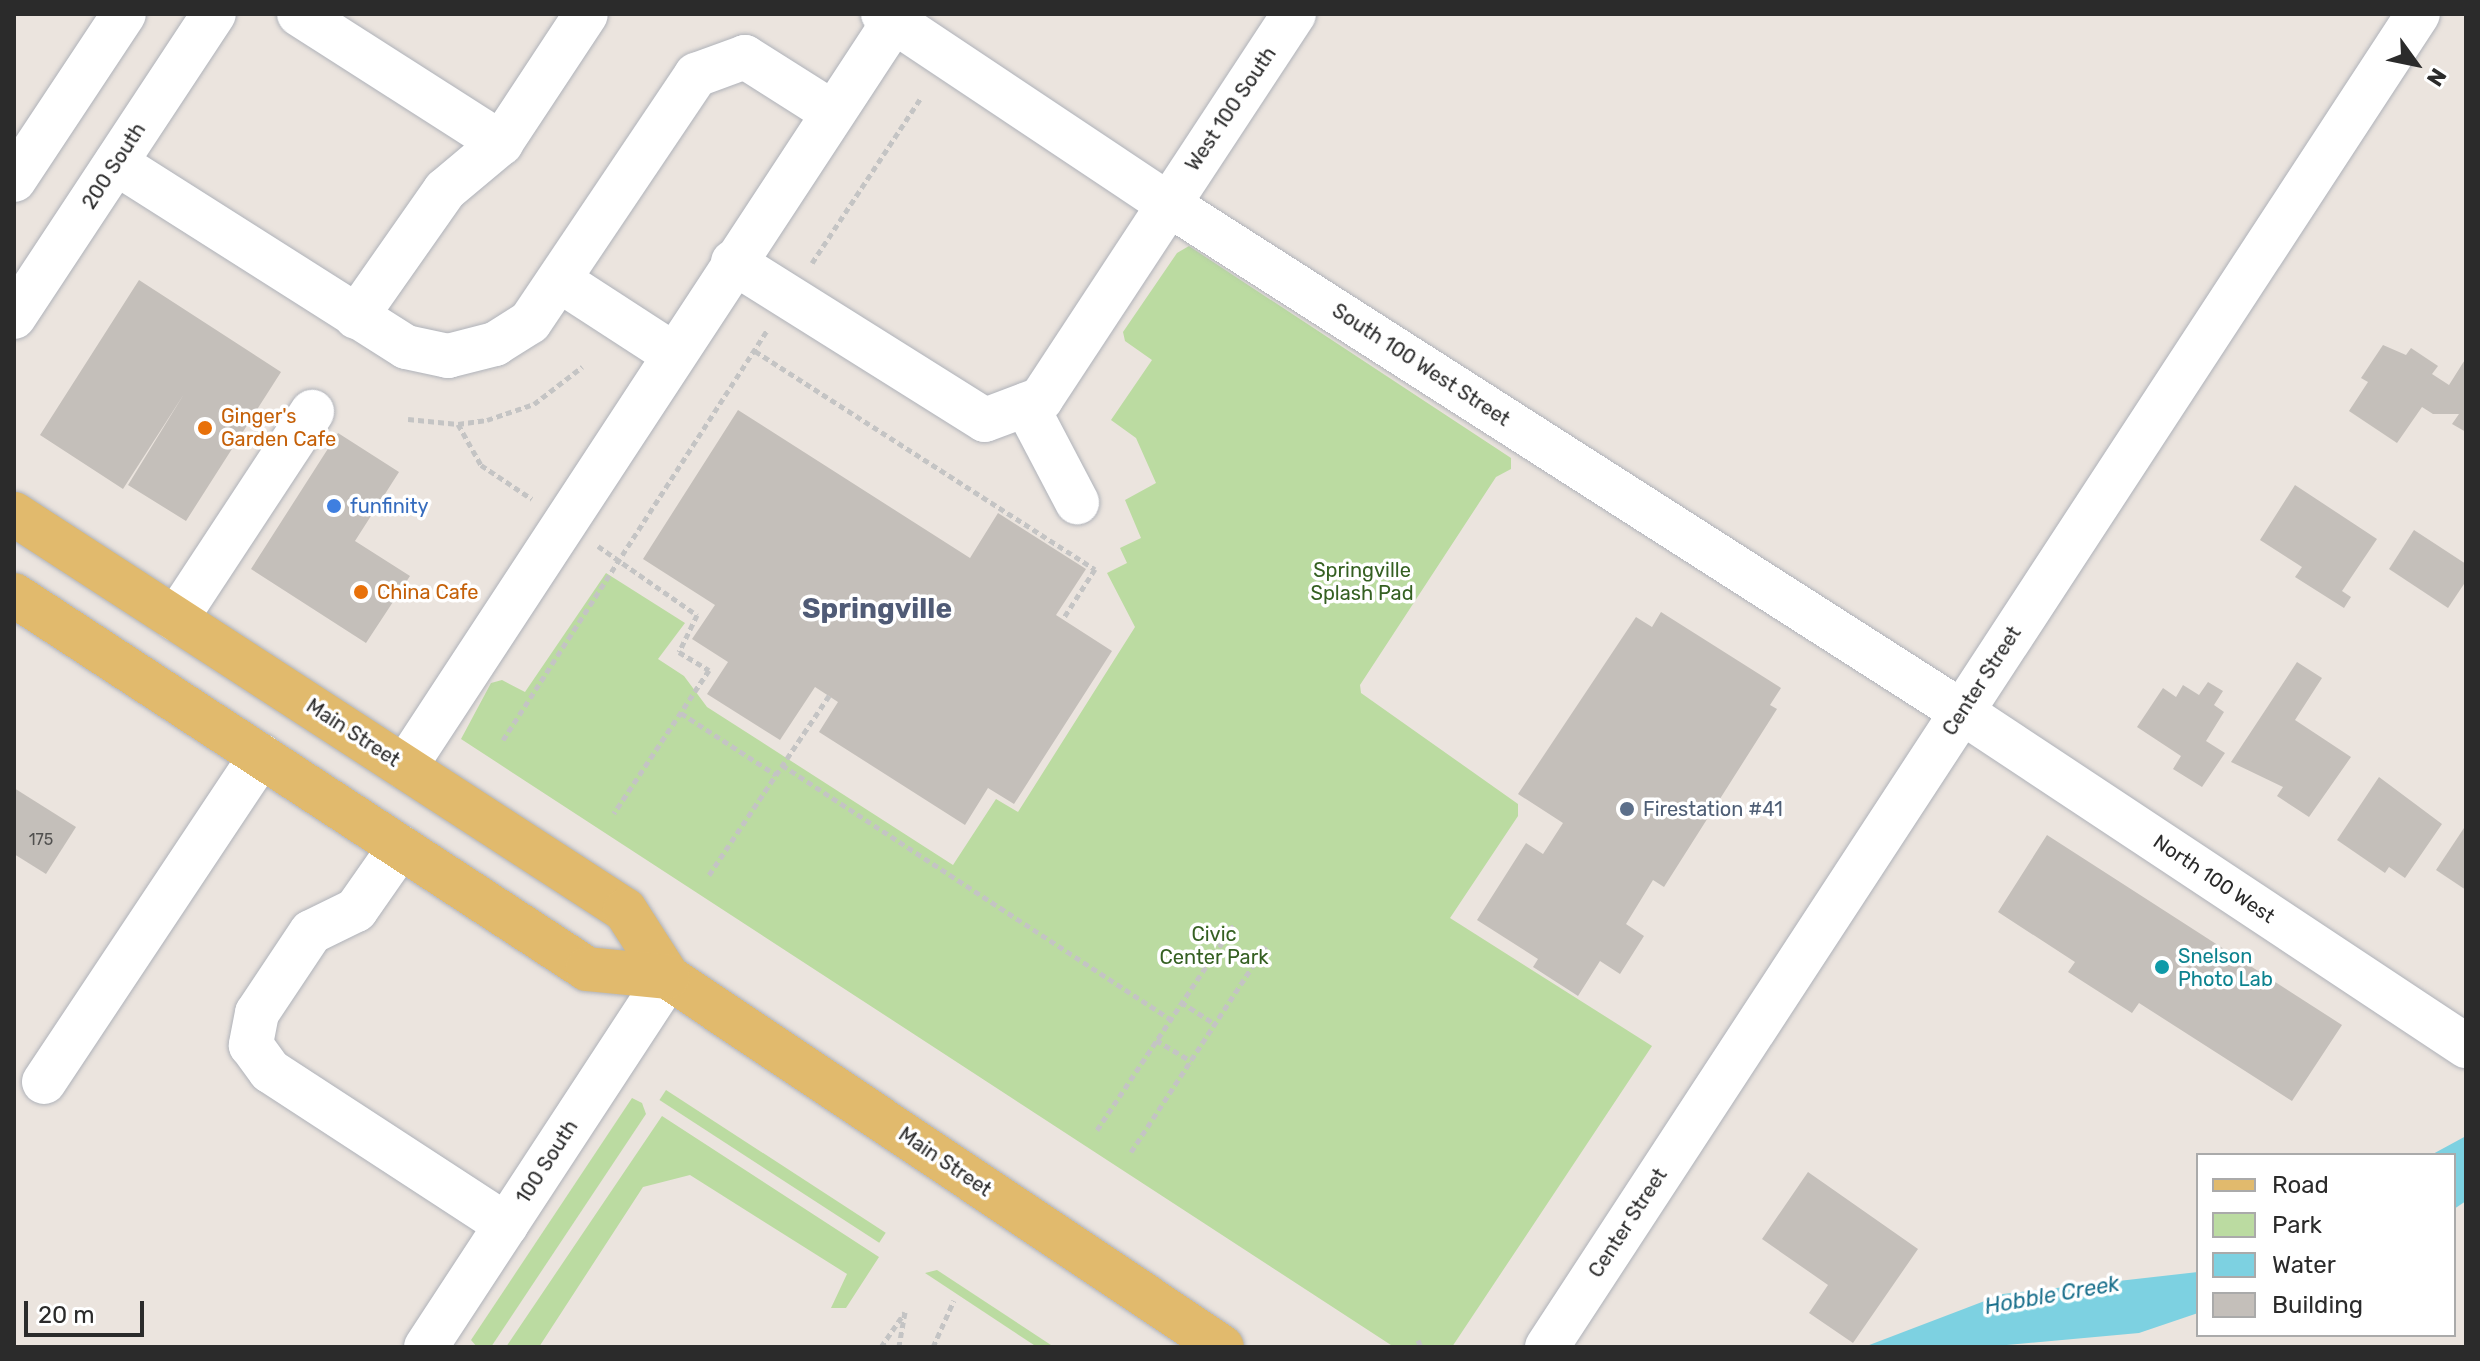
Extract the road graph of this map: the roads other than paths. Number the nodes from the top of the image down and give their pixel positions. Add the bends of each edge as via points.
1 (124, 14) edge
2 (214, 14) edge
3 (299, 14) edge
4 (586, 14) edge
5 (1294, 14) edge
6 (2418, 14) edge
7 (888, 18) edge
8 (832, 112) junction
9 (501, 143) junction
10 (116, 163) junction
11 (14, 180) edge
12 (1168, 204) junction
13 (733, 262) junction
14 (559, 280) junction
15 (14, 317) edge
16 (356, 317) junction
17 (673, 354) junction
18 (1026, 405) junction
19 (312, 412) dead end
20 (1077, 502) dead end
21 (14, 514) edge
22 (14, 595) edge
23 (176, 619) junction
24 (1962, 712) junction
25 (261, 756) junction
26 (405, 767) junction
27 (400, 847) junction
28 (668, 977) junction
29 (2466, 1046) edge
30 (44, 1082) dead end
31 (506, 1225) junction
32 (426, 1347) edge
33 (1222, 1347) edge
34 (1547, 1347) edge

1 - 11 street
2 - 10 street, 200 South
3 - 9 street
4 - 9 street
5 - 12 street, West 100 South
6 - 24 street, Center Street
7 - 8 street
7 - 12 street, South 100 West Street
8 - 13 street
8 - 14 street via 745,57 696,75
9 - 16 street via 445,190
10 - 15 street, 200 South
10 - 16 street
12 - 18 street, West 100 South via 1041,399
12 - 24 street, South 100 West Street
13 - 17 street
13 - 18 street via 985,420
14 - 16 street via 530,322 495,344 448,356 406,347
14 - 17 street
17 - 26 street
18 - 20 street
19 - 23 street
21 - 23 main road, Main Street
22 - 25 main road, Main Street
23 - 26 main road, Main Street
24 - 29 street, North 100 West
24 - 34 street, Center Street
25 - 27 main road, Main Street
25 - 30 street
26 - 28 main road, Main Street via 625,910
27 - 28 main road, Main Street via 587,969
27 - 31 street via 356,910 311,932 257,1013 251,1045 270,1071
28 - 31 street, 100 South
28 - 33 main road, Main Street
31 - 32 street, 100 South

